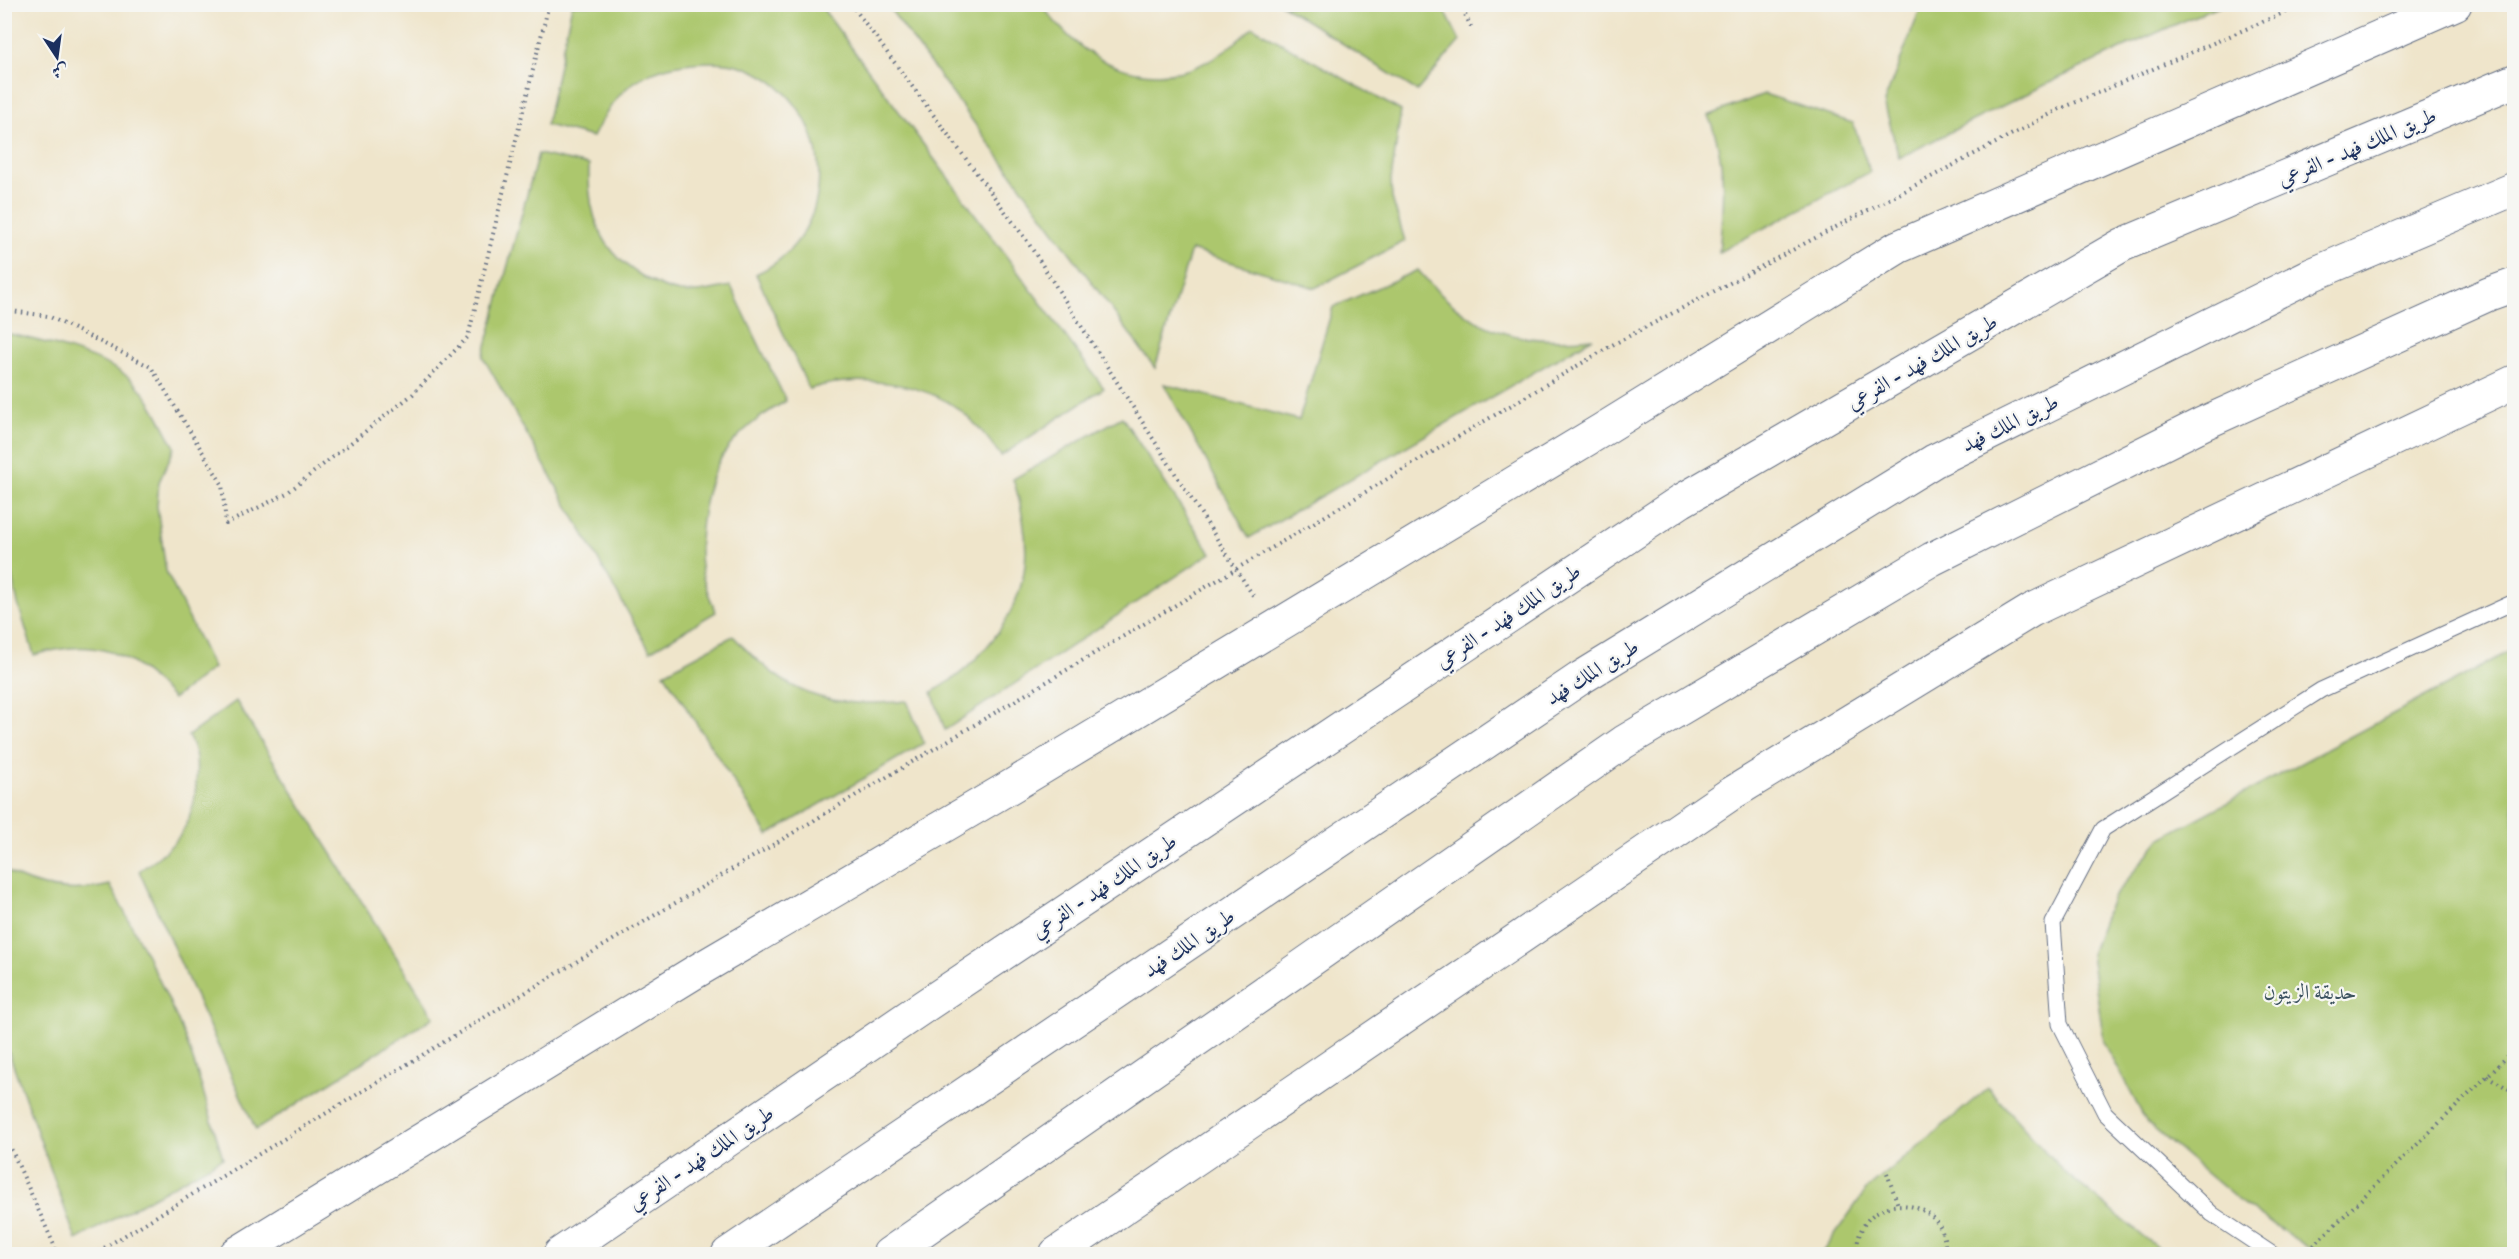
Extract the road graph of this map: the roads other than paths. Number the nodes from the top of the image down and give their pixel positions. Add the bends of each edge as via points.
1 (2454, 4) edge
2 (2514, 81) edge
3 (2514, 189) edge
4 (2514, 285) edge
5 (2514, 382) edge
6 (2514, 602) edge
7 (236, 1254) edge
8 (560, 1254) edge
9 (728, 1254) edge
10 (889, 1254) edge
11 (1056, 1254) edge
12 (2272, 1254) edge

1 - 7 main road via 1898,248 1020,781 695,972
2 - 8 main road, طريق الملك فهد - الفرعي via 2122,245 1681,501
3 - 9 main road, طريق الملك فهد via 2311,275 1934,461 1579,679
4 - 10 main road via 2202,424 1932,559 1634,736
5 - 11 main road via 2032,610 1729,795
6 - 12 lane via 2320,690 2103,829 2053,923 2060,1024 2105,1113 2212,1214

